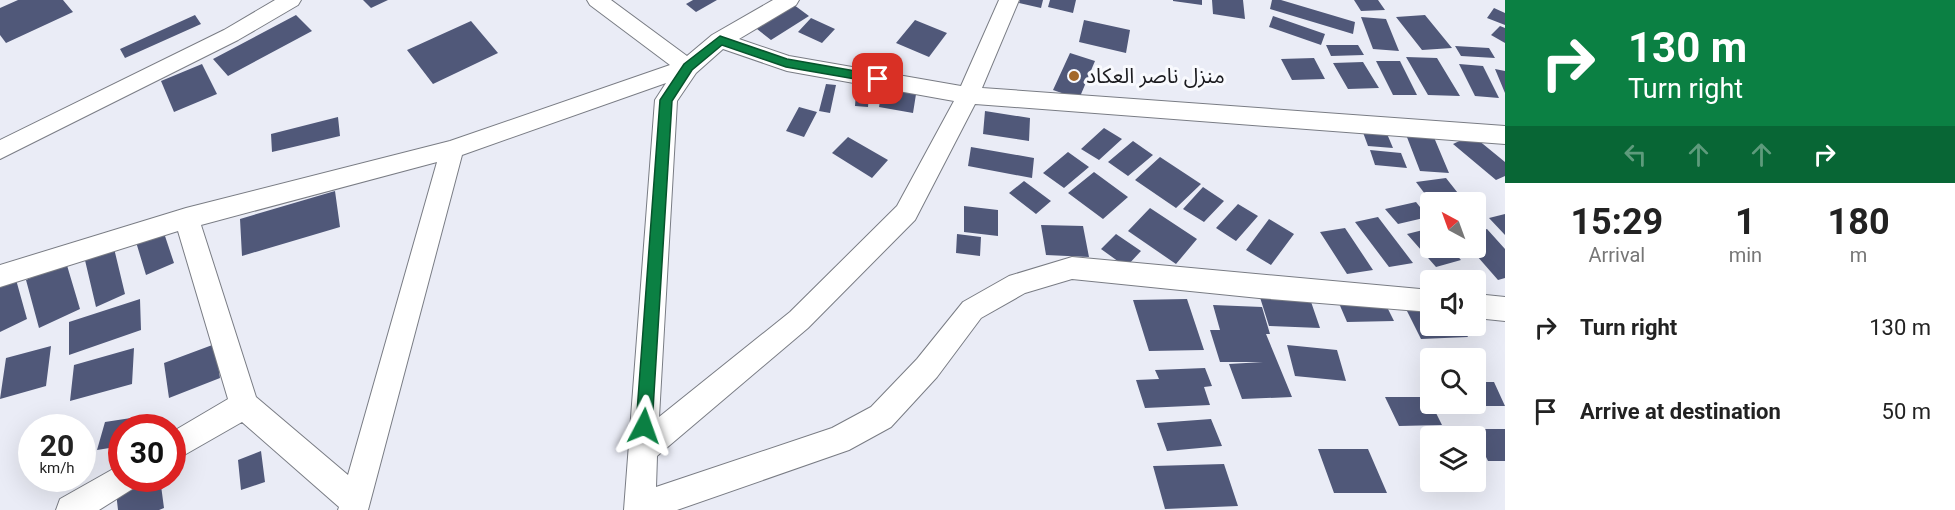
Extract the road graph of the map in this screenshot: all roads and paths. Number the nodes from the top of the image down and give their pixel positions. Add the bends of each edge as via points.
1 (291, 0) edge
2 (597, 0) edge
3 (789, 0) edge
4 (1009, 0) edge
5 (720, 40) junction
6 (688, 67) junction
7 (968, 95) junction
8 (1505, 135) edge
9 (452, 149) junction
10 (0, 150) edge
11 (186, 219) junction
12 (0, 276) edge
13 (1420, 300) edge
14 (1486, 307) edge
15 (1505, 309) edge
16 (244, 405) junction
17 (186, 440) edge
18 (642, 450) junction
19 (108, 487) edge
20 (354, 506) edge
21 (639, 509) edge
22 (71, 510) edge

1 - 10 street via 231,35
2 - 6 street
3 - 5 street
4 - 7 street
5 - 6 street
5 - 7 street via 786,63
6 - 9 street
6 - 18 street via 666,100
7 - 8 street
7 - 18 street via 906,213 799,320
9 - 11 street
9 - 20 street
11 - 12 street
11 - 16 street
13 - 21 street via 1072,268 1018,284 972,310 927,368 881,417 839,440
14 - 15 street
16 - 17 street
16 - 20 street
18 - 21 street
19 - 22 street

